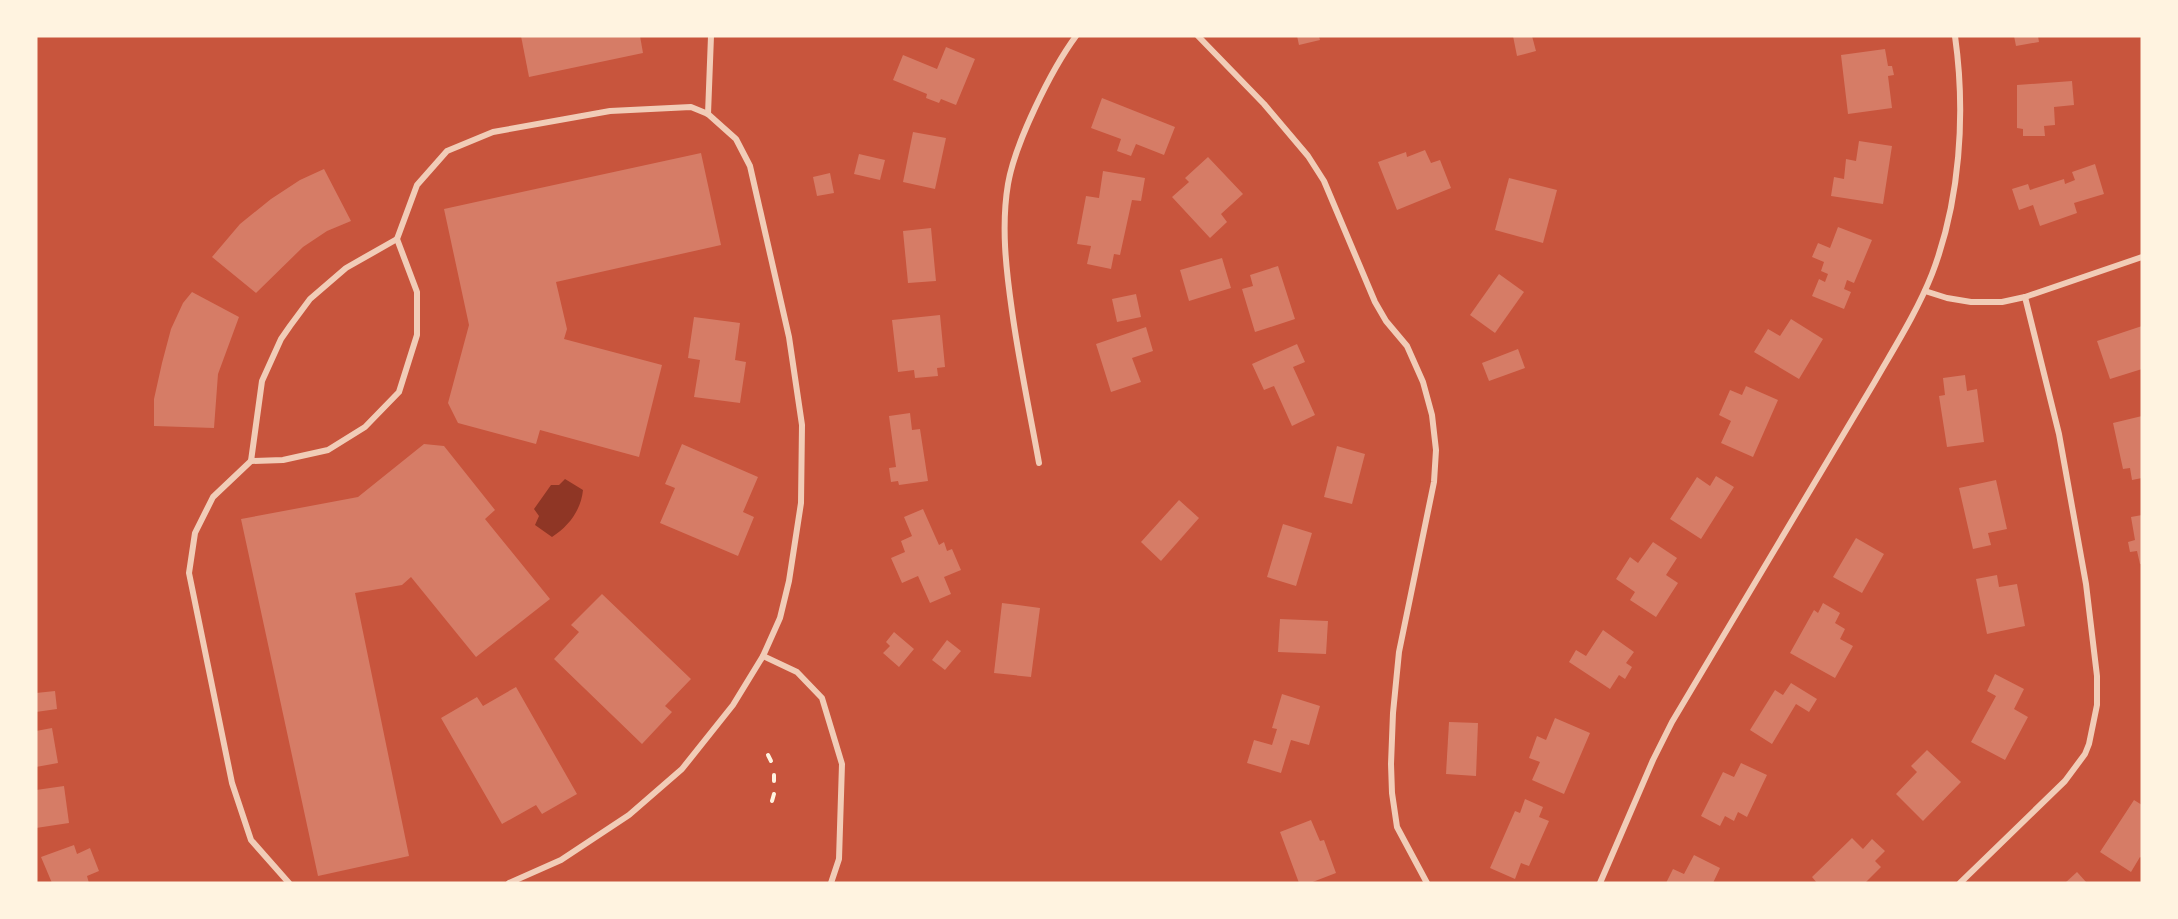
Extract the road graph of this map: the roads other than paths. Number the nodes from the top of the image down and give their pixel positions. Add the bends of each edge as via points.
1 (711, 36) edge
2 (1076, 36) edge
3 (1198, 36) edge
4 (1955, 36) edge
5 (708, 114) junction
6 (397, 239) junction
7 (2142, 257) edge
8 (1925, 291) junction
9 (2025, 297) junction
10 (251, 461) junction
11 (1039, 463) dead end
12 (762, 657) junction
13 (290, 883) edge
14 (508, 883) edge
15 (831, 883) edge
16 (1427, 883) edge
17 (1600, 883) edge
18 (1960, 883) edge

1 - 5 street
2 - 11 street via 1057,66 1022,141 1008,182 1005,208 1009,288
3 - 16 street via 1308,156 1324,181 1375,302 1407,346 1424,382 1436,450 1434,483 1399,652 1391,764 1397,827
4 - 8 street via 1957,162 1949,218
5 - 6 street via 691,107 610,111 484,136 447,151 417,184
5 - 12 street via 736,139 750,166 789,337 802,425 801,503 789,580 780,618
6 - 10 street via 346,268 310,299 281,339 262,381
6 - 10 street via 417,292 417,335 399,392 365,428 328,450 283,460
7 - 9 street
8 - 9 street via 1971,302
8 - 17 street via 1863,403 1672,722
9 - 18 street via 2059,434 2086,584 2097,705 2085,754 2065,781
10 - 13 street via 213,497 195,533 189,573 232,783 251,840
12 - 14 street via 733,705 682,769 629,815 561,860
12 - 15 street via 797,672 822,698 842,764 839,859

